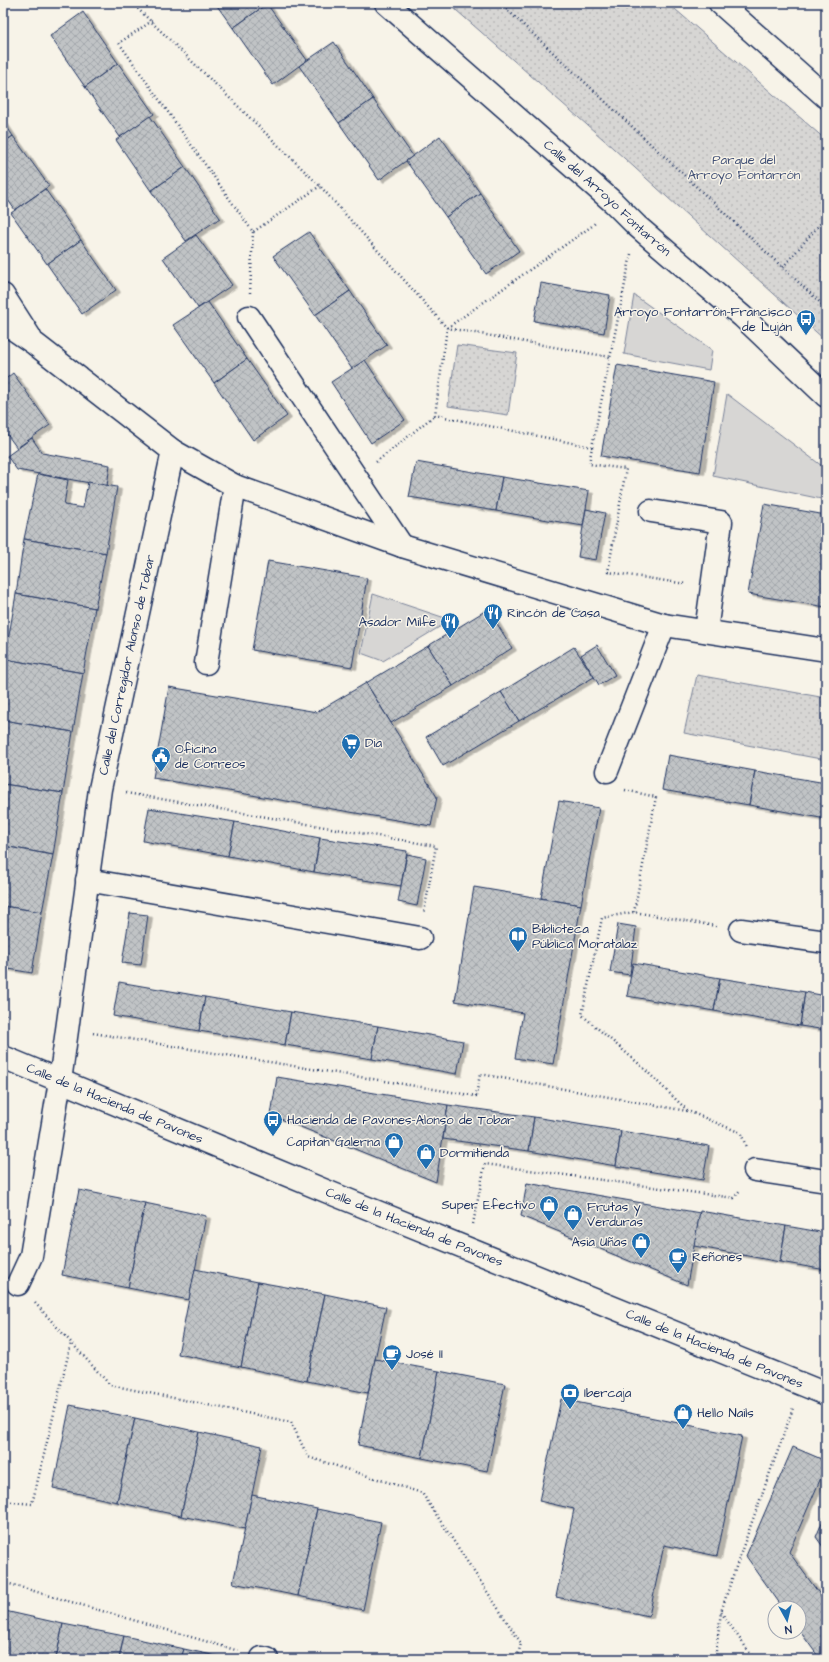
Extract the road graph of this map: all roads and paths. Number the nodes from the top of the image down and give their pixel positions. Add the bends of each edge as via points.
1 (132, 3) edge
2 (386, 3) edge
3 (500, 3) edge
4 (720, 3) edge
5 (152, 21) junction
6 (826, 97) edge
7 (320, 186) junction
8 (613, 202) junction
9 (826, 218) edge
10 (637, 226) junction
11 (253, 232) junction
12 (783, 267) junction
13 (3, 295) edge
14 (826, 308) edge
15 (249, 317) joint
16 (3, 322) edge
17 (447, 328) junction
18 (34, 344) junction
19 (610, 357) junction
20 (826, 396) edge
21 (435, 415) junction
22 (592, 447) junction
23 (173, 451) junction
24 (356, 478) junction
25 (235, 486) junction
26 (651, 511) dead end
27 (402, 546) junction
28 (686, 584) dead end
29 (664, 625) junction
30 (706, 631) junction
31 (826, 650) edge
32 (206, 663) dead end
33 (607, 771) joint
34 (100, 789) junction
35 (87, 880) junction
36 (634, 912) junction
37 (741, 930) joint
38 (420, 938) joint
39 (826, 942) edge
40 (6, 1014) dead end
41 (3, 1022) edge
42 (88, 1032) dead end
43 (3, 1057) edge
44 (60, 1081) junction
45 (688, 1111) junction
46 (755, 1170) junction
47 (826, 1181) edge
48 (468, 1248) junction
49 (18, 1284) joint
50 (71, 1343) junction
51 (802, 1384) junction
52 (826, 1394) edge
53 (3, 1501) edge
54 (3, 1582) edge
55 (721, 1612) junction
56 (264, 1658) edge
57 (517, 1659) edge
58 (715, 1659) edge
59 (754, 1659) edge

1 - 5 path
2 - 8 main road, Calle del Arroyo Fontarrón
3 - 12 path
4 - 6 main road
5 - 7 path
5 - 11 path via 119,42
7 - 11 path
7 - 17 path
8 - 10 main road, Calle del Arroyo Fontarrón
8 - 17 path via 592,226
9 - 12 path
10 - 19 path
10 - 20 main road, Calle del Arroyo Fontarrón via 743,317
11 - 15 path
12 - 14 path
13 - 18 main road
15 - 24 main road
16 - 18 main road
17 - 19 path
17 - 21 path
18 - 23 main road
19 - 22 path
21 - 22 path
21 - 24 path
22 - 28 path via 589,464 626,469 608,572
23 - 25 main road
23 - 34 main road, Calle del Corregidor Alonso de Tobar
24 - 27 main road
25 - 27 main road
25 - 32 main road
26 - 30 main road via 721,522
27 - 29 main road
29 - 30 main road
29 - 33 main road
30 - 31 main road
33 - 36 path via 606,786 656,797
34 - 35 main road, Calle del Corregidor Alonso de Tobar
34 - 38 path via 436,846
35 - 38 main road
35 - 44 main road, Calle del Corregidor Alonso de Tobar
36 - 37 path
36 - 45 path via 602,918 582,1015 638,1063
37 - 39 main road
40 - 41 path
42 - 45 path via 476,1096 480,1074
43 - 44 main road, Calle de la Hacienda de Pavones
44 - 48 main road, Calle de la Hacienda de Pavones
44 - 49 main road, Calle del Corregidor Alonso de Tobar via 31,1256
45 - 46 path via 741,1133
46 - 47 main road
46 - 48 path via 734,1198 485,1164
48 - 51 main road, Calle de la Hacienda de Pavones
49 - 50 path
50 - 53 path via 32,1504
50 - 57 path via 110,1386 291,1422 308,1457 422,1493 521,1643
51 - 52 main road, Calle de la Hacienda de Pavones
51 - 55 path
54 - 56 path
55 - 58 path
55 - 59 path

